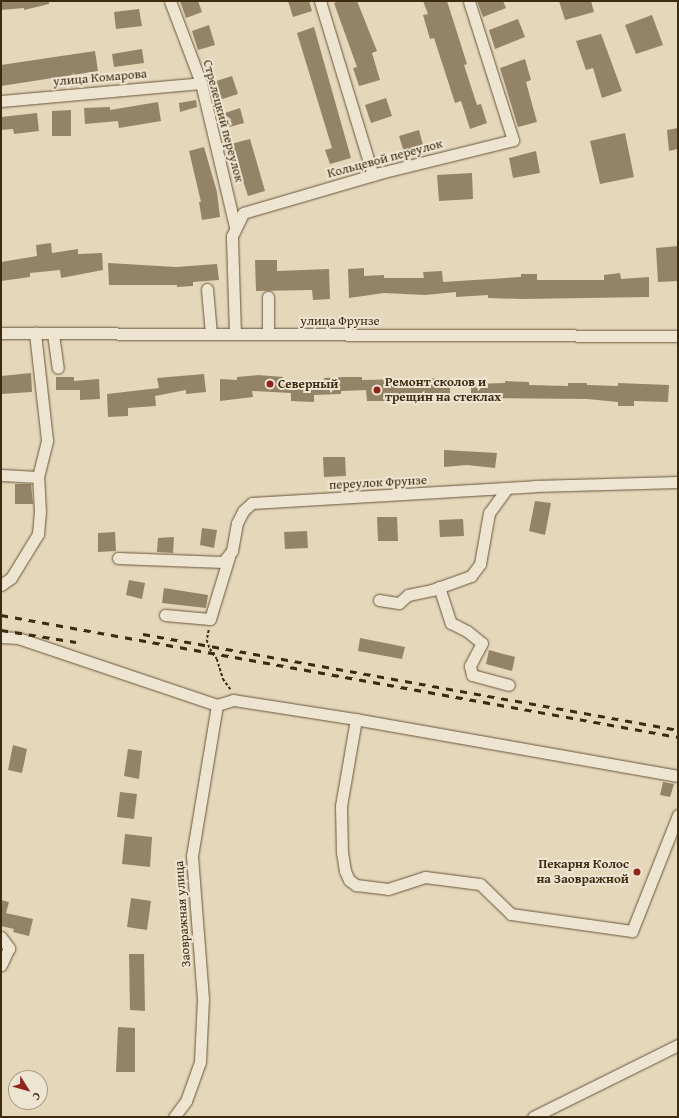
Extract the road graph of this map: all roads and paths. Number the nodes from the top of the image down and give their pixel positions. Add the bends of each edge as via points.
1 (170, 1) edge
2 (320, 1) edge
3 (469, 1) edge
4 (201, 83) junction
5 (1, 101) edge
6 (373, 175) junction
7 (235, 227) junction
8 (207, 289) dead end
9 (268, 298) dead end
10 (1, 333) edge
11 (35, 334) junction
12 (53, 334) junction
13 (211, 334) junction
14 (234, 334) junction
15 (268, 334) junction
16 (678, 336) edge
17 (58, 368) dead end
18 (1, 475) edge
19 (38, 477) junction
20 (678, 482) edge
21 (507, 488) junction
22 (229, 557) junction
23 (118, 558) dead end
24 (1, 585) edge
25 (439, 587) junction
26 (379, 600) dead end
27 (165, 614) dead end
28 (214, 615) junction
29 (1, 637) edge
30 (509, 685) dead end
31 (233, 700) junction
32 (217, 705) junction
33 (356, 719) junction
34 (678, 776) edge
35 (678, 814) edge
36 (1, 937) edge
37 (1, 965) edge
38 (678, 1045) edge
39 (174, 1117) edge
40 (533, 1117) edge

1 - 4 street, Стрелецкий переулок
2 - 6 street
3 - 6 street, Кольцевой переулок via 513,140
4 - 5 street, улица Комарова
4 - 7 street, Стрелецкий переулок
6 - 7 street, Кольцевой переулок via 249,210 241,216
7 - 14 street, Кольцевой переулок via 232,236
8 - 13 street
9 - 15 street
10 - 11 street, улица Фрунзе
11 - 12 street, улица Фрунзе
11 - 19 street via 47,440
12 - 13 street, улица Фрунзе
12 - 17 street
13 - 14 street, улица Фрунзе
14 - 15 street, улица Фрунзе
15 - 16 street, улица Фрунзе
18 - 19 street
19 - 24 street via 38,534 11,578
20 - 21 street, переулок Фрунзе
21 - 22 street, переулок Фрунзе via 252,503 243,511 237,523
21 - 25 street via 489,513 480,564 471,576
22 - 23 street via 223,562
22 - 28 street, переулок Фрунзе
25 - 26 street via 408,595 399,603
25 - 30 street via 451,623 467,631 482,644 470,666 472,675
27 - 28 street via 206,620
28 - 31 path via 207,640 223,679 234,693
29 - 32 street via 18,638
31 - 32 street
31 - 33 street
32 - 39 street, Заовражная улица via 192,856 203,999 200,1062 186,1101
33 - 34 street
33 - 35 street via 341,806 342,852 349,880 356,885 388,889 425,877 480,884 512,914 632,931
36 - 37 street via 9,952
38 - 40 street

